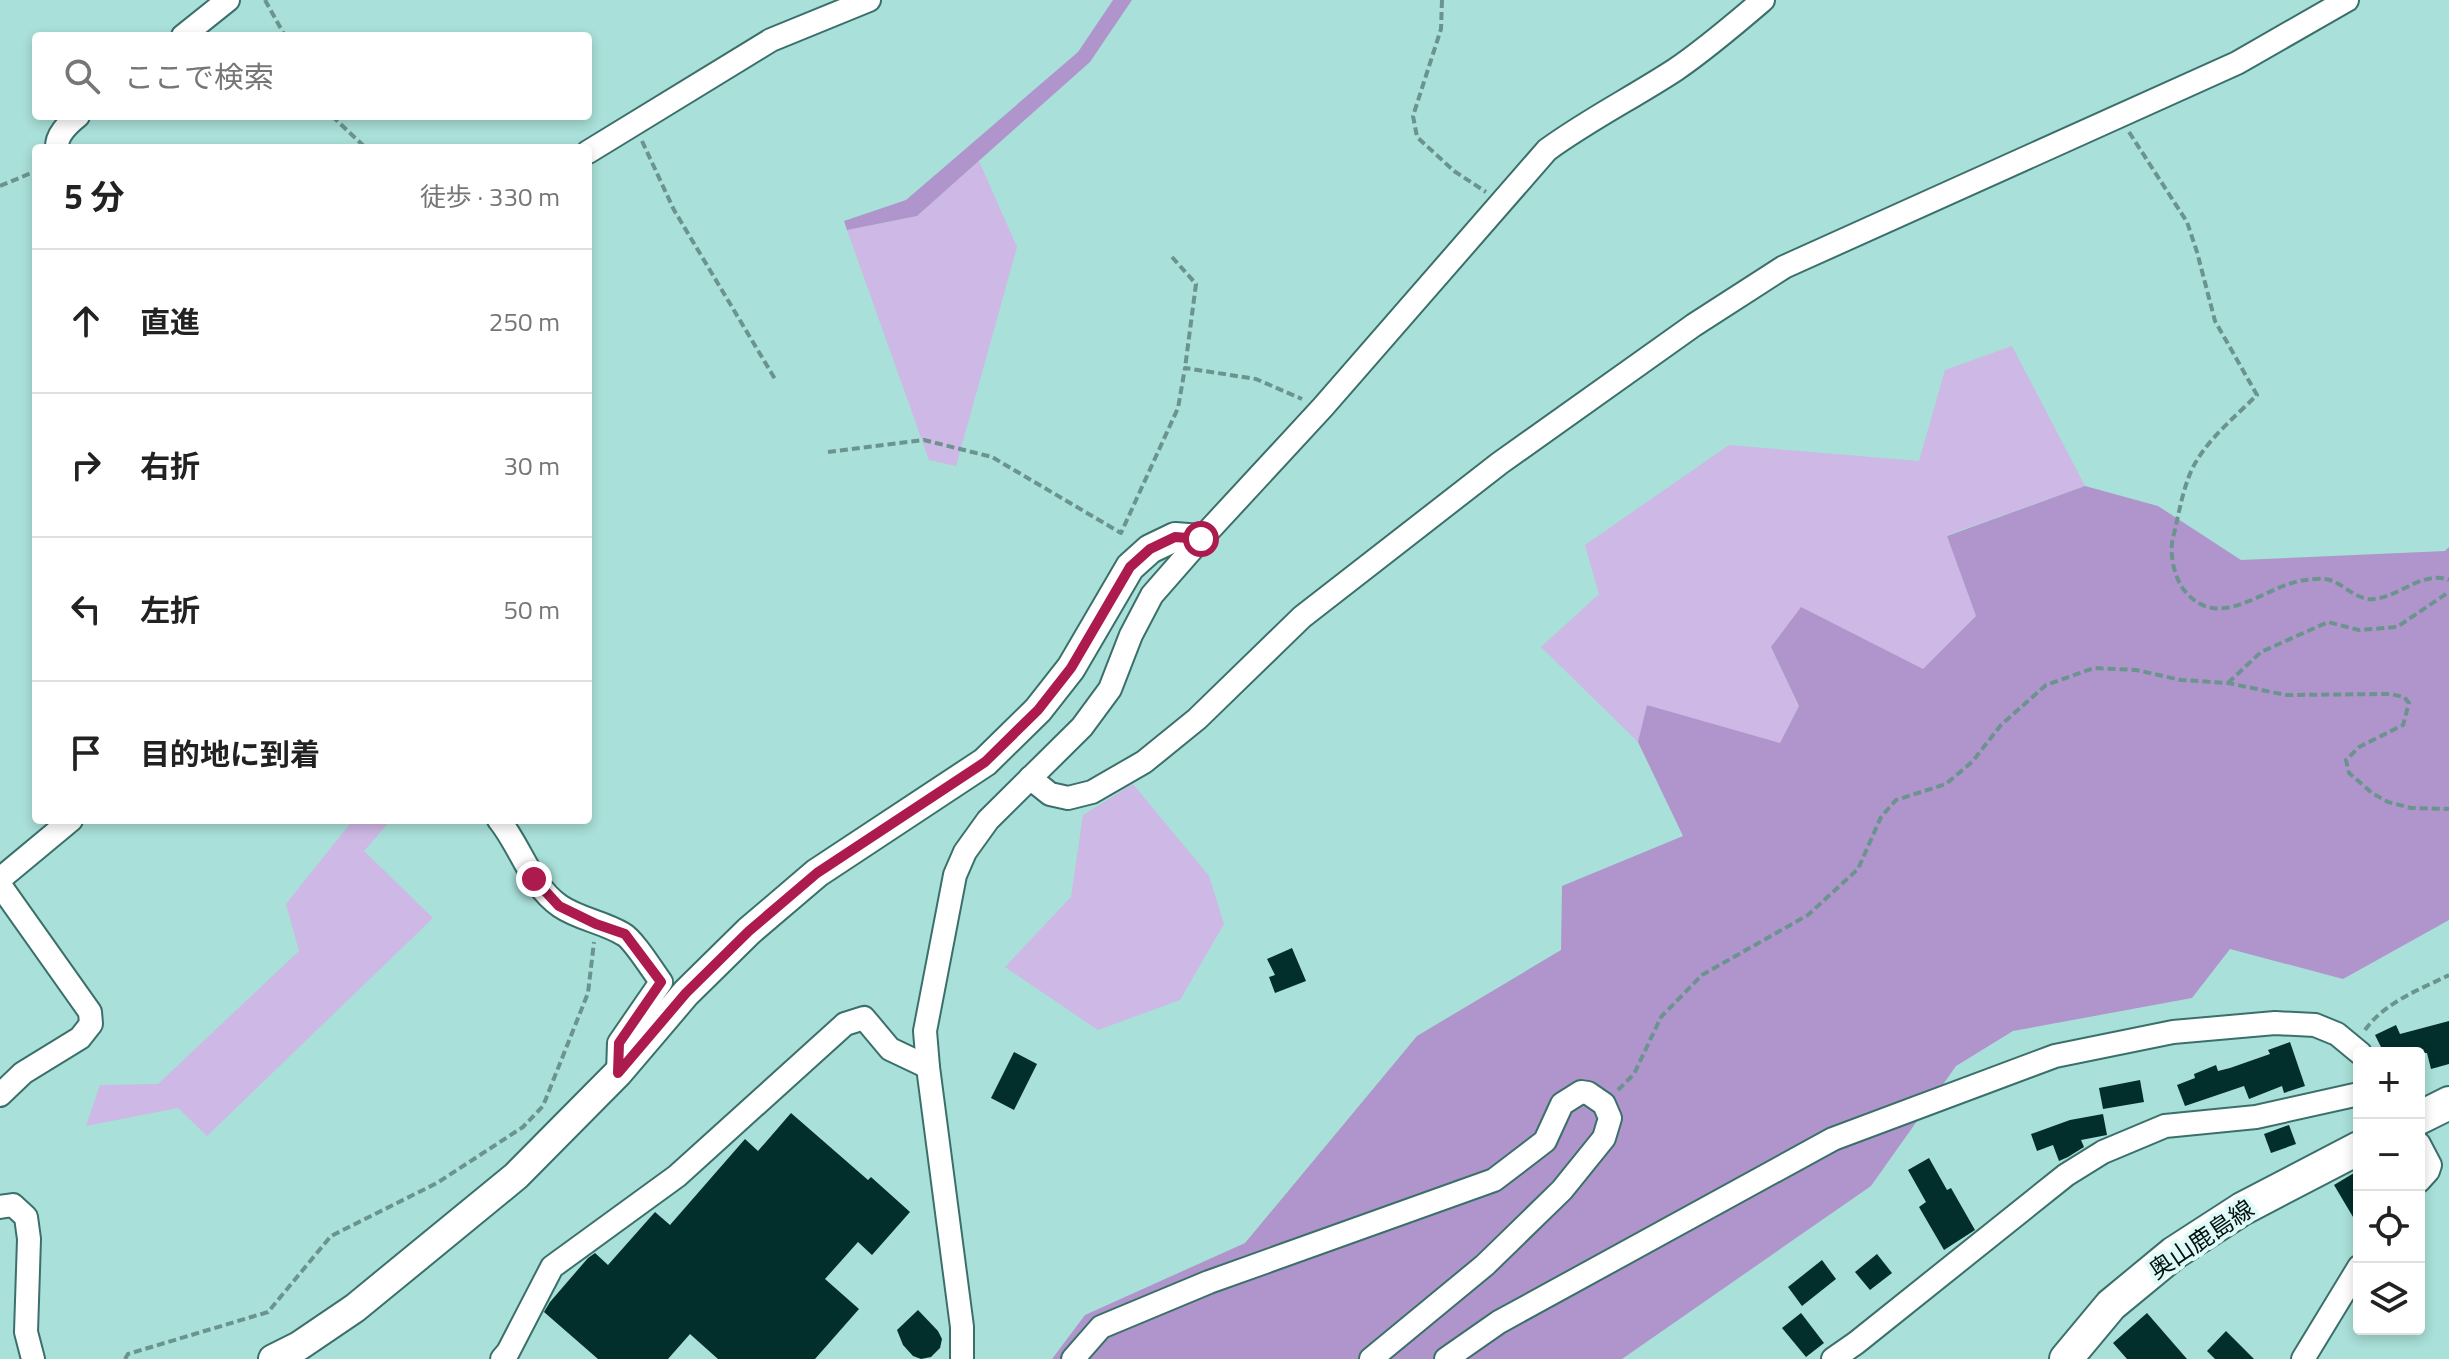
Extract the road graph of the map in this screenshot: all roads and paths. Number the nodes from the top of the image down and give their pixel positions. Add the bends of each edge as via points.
1 (228, 0) edge
2 (265, 0) edge
3 (869, 0) edge
4 (1442, 0) edge
5 (1763, 0) edge
6 (2347, 0) edge
7 (188, 32) edge
8 (283, 32) edge
9 (2119, 117) junction
10 (73, 120) edge
11 (336, 120) edge
12 (634, 123) junction
13 (57, 144) edge
14 (362, 144) edge
15 (592, 149) edge
16 (32, 173) edge
17 (0, 186) edge
18 (1501, 202) junction
19 (1172, 257) dead end
20 (1185, 368) junction
21 (775, 379) dead end
22 (1323, 407) junction
23 (828, 452) dead end
24 (1201, 539) junction
25 (2449, 580) edge
26 (2449, 592) edge
27 (2228, 683) junction
28 (1030, 778) junction
29 (2449, 809) edge
30 (66, 824) edge
31 (502, 824) edge
32 (0, 882) edge
33 (596, 924) junction
34 (2449, 975) edge
35 (2353, 1047) edge
36 (2358, 1047) edge
37 (928, 1067) junction
38 (618, 1073) junction
39 (0, 1095) edge
40 (2353, 1095) edge
41 (2449, 1103) edge
42 (1604, 1104) junction
43 (2425, 1115) edge
44 (2353, 1151) edge
45 (0, 1207) edge
46 (2353, 1277) edge
47 (33, 1359) edge
48 (125, 1359) edge
49 (273, 1359) edge
50 (502, 1359) edge
51 (962, 1359) edge
52 (1073, 1359) edge
53 (1371, 1359) edge
54 (1446, 1359) edge
55 (1833, 1359) edge
56 (2066, 1359) edge
57 (2303, 1359) edge

1 - 7 street
2 - 8 path
3 - 12 street via 771,40
4 - 18 path via 1441,29 1413,116 1417,137 1454,171
5 - 18 street via 1675,70 1547,150
6 - 9 street via 2237,63
9 - 25 path via 2187,222 2215,321 2257,395 2213,437 2189,476 2171,547 2178,582 2205,607 2234,608 2303,580 2328,579 2360,597 2375,599 2421,581
9 - 28 street via 1784,267 1500,463 1302,617 1197,719 1144,762 1092,792 1068,798 1050,794
10 - 13 street
11 - 14 path
12 - 15 street
12 - 21 path via 674,210
16 - 17 path
18 - 22 street
19 - 20 path via 1196,284
20 - 22 path via 1256,379
20 - 23 path via 1178,408 1121,533 992,457 924,440
22 - 24 street
24 - 28 street via 1152,595 1110,689 1082,727
24 - 38 street via 1175,537 1130,567 1071,668 1038,710 985,762 817,873 749,931 686,993
26 - 27 path via 2397,627 2359,630 2328,622 2261,652
27 - 29 path via 2286,695 2404,697 2409,703 2403,725 2359,747 2346,760 2349,773 2388,802
27 - 42 path via 2094,668 2046,685 1946,784 1896,800 1881,817 1858,869 1808,915 1702,975 1661,1017 1634,1074
28 - 37 street via 988,820 955,875 925,1031
30 - 32 street
31 - 33 street via 542,888 559,906
32 - 39 street via 90,1012 91,1024 80,1038 23,1073
33 - 38 street via 625,934 661,982 619,1043
33 - 48 path via 588,993 543,1106 523,1127 437,1183 331,1236 268,1312
34 - 36 path via 2394,1002 2372,1020
35 - 54 street via 2315,1025 2275,1023 2173,1032 2055,1056 1833,1139 1499,1322
37 - 50 street via 890,1049 864,1018 845,1024 677,1176 552,1267
37 - 51 street
38 - 49 street via 516,1176 355,1308
40 - 55 street via 2256,1117 2165,1126 2103,1152 2066,1175
41 - 43 main road
42 - 52 street via 1581,1092 1562,1104 1545,1141 1494,1180 1209,1282 1101,1327
42 - 53 street via 1610,1118 1604,1138 1562,1190 1485,1265
44 - 56 main road, 奥山鹿島線 via 2242,1209 2174,1253 2111,1305
45 - 47 street via 13,1205 26,1217 26,1332
46 - 57 street

